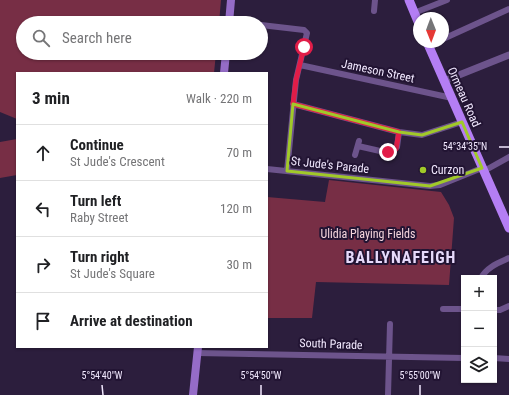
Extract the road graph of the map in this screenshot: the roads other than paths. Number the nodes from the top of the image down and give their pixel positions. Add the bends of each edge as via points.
1 (231, 0) edge
2 (375, 0) edge
3 (408, 0) edge
4 (447, 0) edge
5 (509, 9) edge
6 (374, 11) dead end
7 (414, 12) edge
8 (417, 12) edge
9 (232, 16) edge
10 (268, 26) edge
11 (449, 36) edge
12 (433, 48) edge
13 (509, 55) edge
14 (225, 60) edge
15 (300, 65) junction
16 (224, 72) edge
17 (444, 81) junction
18 (452, 98) junction
19 (293, 104) junction
20 (462, 122) junction
21 (399, 132) junction
22 (355, 155) dead end
23 (509, 157) edge
24 (268, 169) edge
25 (483, 169) junction
26 (287, 171) junction
27 (509, 228) edge
28 (509, 258) edge
29 (484, 275) edge
30 (509, 306) edge
31 (461, 308) edge
32 (443, 309) dead end
33 (497, 310) edge
34 (390, 324) dead end
35 (198, 350) edge
36 (389, 356) junction
37 (461, 358) edge
38 (497, 358) edge
39 (509, 359) edge
40 (193, 395) edge
41 (388, 395) edge

1 - 9 main road
2 - 6 street
3 - 7 main road
4 - 8 street
5 - 11 street
10 - 15 street via 306,31
12 - 17 main road, Ormeau Road
13 - 17 street
14 - 16 main road
15 - 18 street, Jameson Street
15 - 19 street
17 - 18 main road, Ormeau Road
18 - 20 main road, Ormeau Road
19 - 21 street
19 - 26 street
20 - 21 street via 422,134
20 - 25 main road, Ormeau Road
21 - 22 street via 397,147 393,152 376,151 359,144
23 - 25 street, St Jude's Parade
24 - 26 street, St Jude's Parade
25 - 26 street, St Jude's Parade via 440,185 430,186
25 - 27 main road, Ormeau Road
28 - 29 street via 492,266
30 - 33 street
31 - 32 street
34 - 36 street
35 - 36 street, South Parade
35 - 40 main road
36 - 37 street, South Parade
36 - 41 street
38 - 39 street

